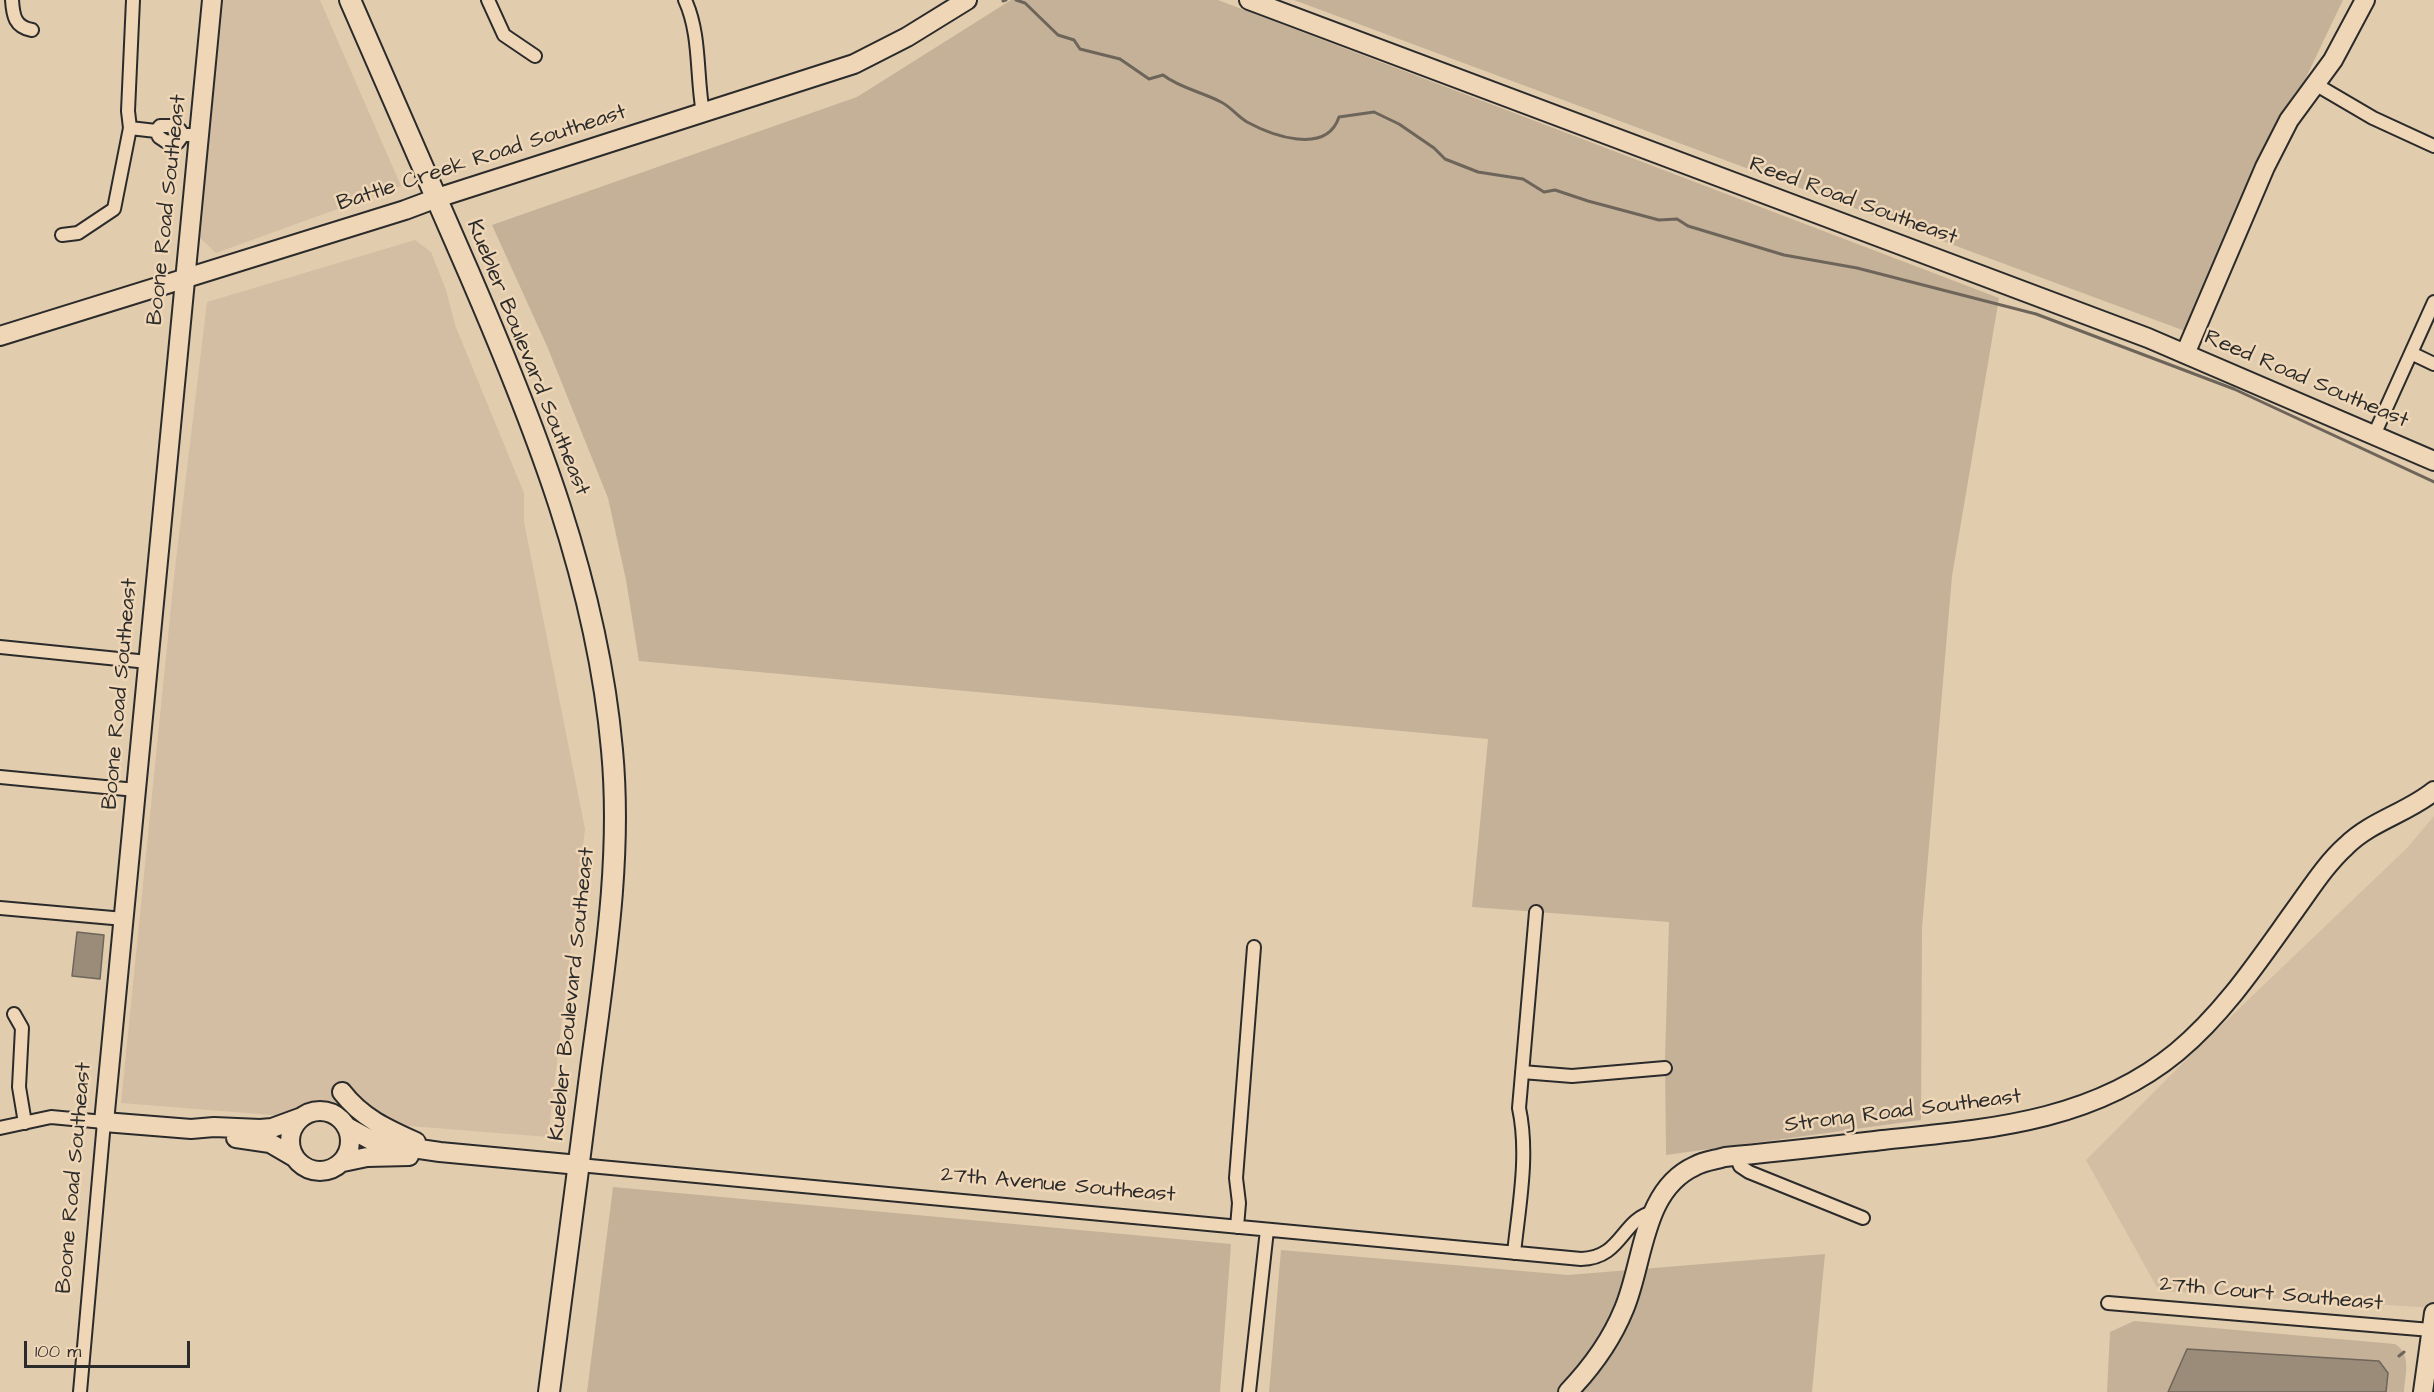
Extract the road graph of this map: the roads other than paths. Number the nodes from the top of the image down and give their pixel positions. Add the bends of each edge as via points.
1 (12, 0) edge
2 (133, 0) edge
3 (212, 0) edge
4 (350, 0) edge
5 (488, 0) edge
6 (685, 0) edge
7 (967, 0) edge
8 (1249, 0) edge
9 (2365, 0) edge
10 (32, 30) dead end
11 (535, 56) dead end
12 (2315, 84) junction
13 (703, 112) junction
14 (130, 128) junction
15 (191, 135) junction
16 (2434, 146) edge
17 (436, 198) junction
18 (62, 235) dead end
19 (184, 279) junction
20 (2434, 302) edge
21 (0, 336) edge
22 (2411, 353) junction
23 (2185, 354) junction
24 (2434, 364) edge
25 (2374, 435) junction
26 (2434, 461) edge
27 (0, 647) edge
28 (148, 662) junction
29 (0, 777) edge
30 (136, 790) junction
31 (2434, 791) edge
32 (0, 908) edge
33 (1536, 912) dead end
34 (124, 919) junction
35 (1254, 947) dead end
36 (14, 1014) dead end
37 (1665, 1068) dead end
38 (1522, 1072) junction
39 (342, 1092) dead end
40 (302, 1117) junction
41 (104, 1122) junction
42 (25, 1123) junction
43 (347, 1127) junction
44 (0, 1128) edge
45 (191, 1129) junction
46 (440, 1152) junction
47 (1736, 1156) junction
48 (294, 1157) junction
49 (343, 1162) junction
50 (579, 1165) junction
51 (1653, 1212) junction
52 (1863, 1218) dead end
53 (1237, 1227) junction
54 (1267, 1230) junction
55 (1514, 1253) junction
56 (2108, 1303) dead end
57 (2432, 1322) edge
58 (80, 1392) edge
59 (549, 1392) edge
60 (1249, 1392) edge
61 (1568, 1392) edge
62 (2424, 1392) edge

1 - 10 street via 17,24
2 - 14 street
3 - 15 street, Boone Road Southeast
4 - 17 main road, Kuebler Boulevard Southeast
5 - 11 street via 504,35
6 - 13 street via 695,34
7 - 13 street, Battle Creek Road Southeast via 854,64
8 - 23 street, Reed Road Southeast
9 - 12 street via 2333,60
12 - 16 street via 2373,118
12 - 23 street via 2289,120 2265,167
13 - 17 street, Battle Creek Road Southeast
14 - 15 street via 156,131 165,125
14 - 18 street via 114,209 78,233
15 - 19 street, Boone Road Southeast
17 - 19 street, Battle Creek Road Southeast
17 - 50 main road, Kuebler Boulevard Southeast via 547,463 589,605 599,657 612,750 613,866 605,964
19 - 21 street, Battle Creek Road Southeast
19 - 28 street, Boone Road Southeast
20 - 22 street
22 - 24 street
22 - 25 street
23 - 25 street, Reed Road Southeast
25 - 26 street, Reed Road Southeast
27 - 28 street
28 - 30 street, Boone Road Southeast
29 - 30 street
30 - 34 street, Boone Road Southeast
31 - 47 street, Strong Road Southeast via 2346,845 2214,1018 2149,1073 2057,1114 2004,1127
32 - 34 street
33 - 38 street
34 - 41 street, Boone Road Southeast
35 - 53 street via 1236,1178
36 - 42 street via 22,1028 19,1087
37 - 38 street via 1572,1076
38 - 55 street via 1519,1108 1523,1164
39 - 46 street via 378,1125
40 - 43 street via 328,1112
40 - 45 street via 272,1128
40 - 48 street via 290,1138
41 - 42 street via 51,1117
41 - 45 street
41 - 58 street, Boone Road Southeast
42 - 44 street
43 - 46 street, 27th Avenue Southeast via 385,1144
43 - 49 street via 351,1145
45 - 48 street via 212,1136 270,1143
46 - 49 street, 27th Avenue Southeast
46 - 50 street, 27th Avenue Southeast
47 - 51 street, Strong Road Southeast via 1685,1171 1668,1186
47 - 52 street via 1740,1166 1749,1172
48 - 49 street via 317,1172
50 - 53 street, 27th Avenue Southeast
50 - 59 main road, Kuebler Boulevard Southeast
51 - 55 street, 27th Avenue Southeast via 1644,1215 1611,1249 1593,1259
51 - 61 street, Strong Road Southeast via 1619,1322 1602,1352
53 - 54 street, 27th Avenue Southeast
54 - 55 street, 27th Avenue Southeast
54 - 60 street
56 - 57 street, 27th Court Southeast
57 - 62 street

